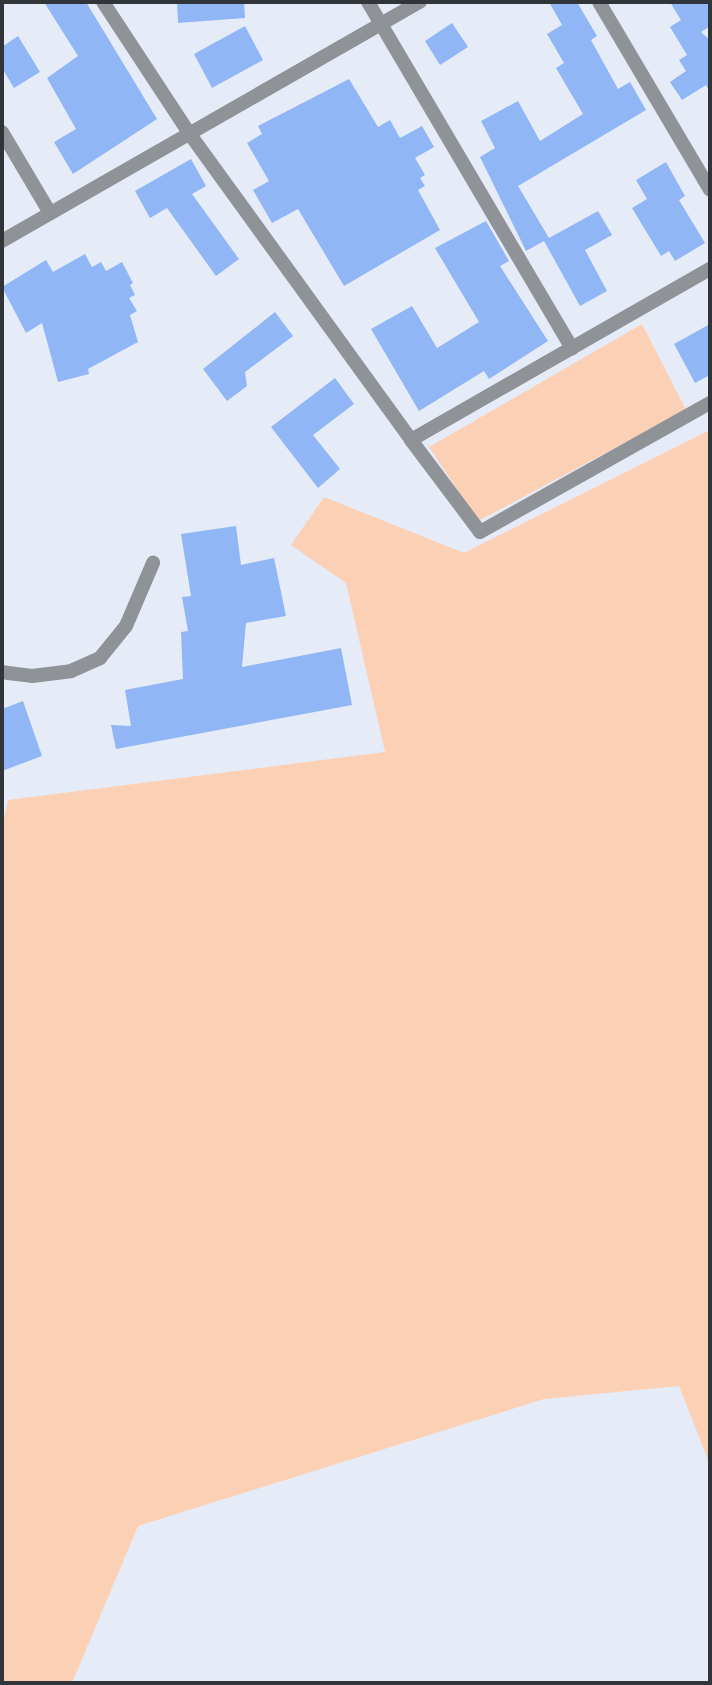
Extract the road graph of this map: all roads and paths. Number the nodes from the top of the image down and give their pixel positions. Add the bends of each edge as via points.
1 (103, 2) edge
2 (368, 2) edge
3 (420, 2) edge
4 (599, 2) edge
5 (381, 25) junction
6 (2, 132) edge
7 (189, 133) junction
8 (710, 190) edge
9 (50, 213) junction
10 (2, 241) edge
11 (710, 269) edge
12 (572, 348) junction
13 (710, 403) edge
14 (411, 440) junction
15 (153, 564) dead end
16 (5, 672) edge

1 - 7 street
2 - 5 street
3 - 5 street
4 - 8 street
5 - 7 street
5 - 12 street
6 - 9 street
7 - 9 street
7 - 14 street
9 - 10 street
11 - 12 street
12 - 14 street
13 - 14 street via 480,532
15 - 16 street via 126,626 100,658 71,671 32,677

